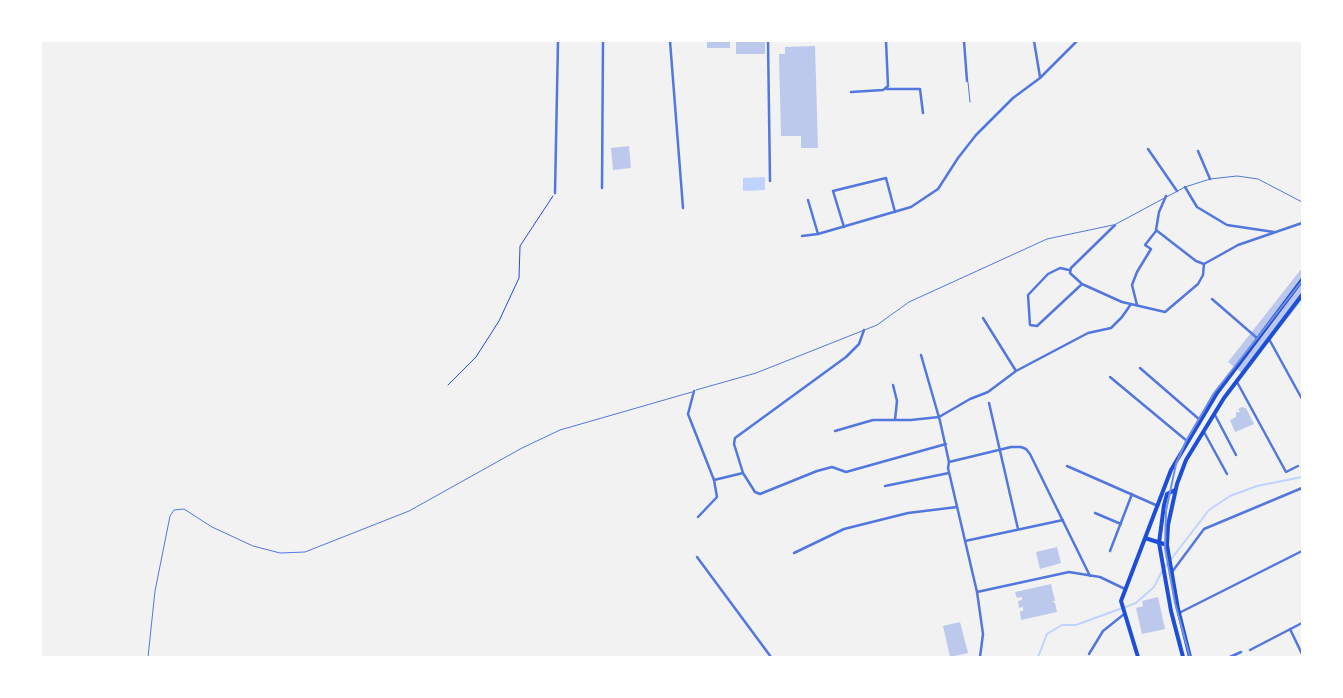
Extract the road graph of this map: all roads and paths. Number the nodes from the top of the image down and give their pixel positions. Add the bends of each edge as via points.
1 (558, 41) edge
2 (603, 41) edge
3 (670, 41) edge
4 (768, 41) edge
5 (886, 41) edge
6 (964, 41) edge
7 (1034, 41) edge
8 (1077, 41) edge
9 (1040, 78) junction
10 (968, 81) joint
11 (887, 89) junction
12 (851, 92) dead end
13 (970, 102) dead end
14 (923, 113) dead end
15 (1148, 149) dead end
16 (1198, 151) dead end
17 (1210, 179) junction
18 (770, 181) dead end
19 (1184, 187) junction
20 (602, 188) dead end
21 (1177, 190) junction
22 (555, 193) joint
23 (1166, 196) junction
24 (808, 200) dead end
25 (1302, 202) edge
26 (683, 208) dead end
27 (895, 212) junction
28 (1302, 223) edge
29 (1115, 225) junction
30 (844, 227) junction
31 (1156, 230) junction
32 (1276, 232) junction
33 (818, 234) junction
34 (802, 236) dead end
35 (1204, 264) junction
36 (1070, 270) junction
37 (1302, 280) edge
38 (1082, 284) junction
39 (1302, 294) edge
40 (1212, 299) dead end
41 (1131, 304) junction
42 (1137, 305) junction
43 (983, 318) dead end
44 (864, 330) junction
45 (1257, 338) junction
46 (1268, 338) junction
47 (921, 355) dead end
48 (1140, 368) dead end
49 (1016, 371) junction
50 (1110, 378) dead end
51 (1237, 381) junction
52 (448, 385) dead end
53 (893, 385) dead end
54 (694, 391) junction
55 (1302, 399) edge
56 (990, 403) dead end
57 (1214, 414) junction
58 (939, 416) junction
59 (895, 420) junction
60 (1200, 420) junction
61 (835, 431) dead end
62 (1203, 431) junction
63 (1187, 441) junction
64 (946, 444) junction
65 (1001, 450) junction
66 (1236, 455) dead end
67 (949, 462) junction
68 (1067, 466) dead end
69 (1298, 466) dead end
70 (744, 473) junction
71 (949, 473) junction
72 (1227, 474) dead end
73 (714, 480) junction
74 (885, 486) dead end
75 (1302, 488) edge
76 (1175, 490) junction
77 (1132, 494) junction
78 (1158, 506) junction
79 (957, 507) junction
80 (1095, 513) dead end
81 (698, 517) dead end
82 (1062, 520) junction
83 (1121, 524) junction
84 (1018, 529) junction
85 (1145, 538) junction
86 (965, 541) junction
87 (1160, 543) junction
88 (1167, 546) junction
89 (1110, 551) dead end
90 (1302, 551) edge
91 (794, 553) dead end
92 (697, 557) dead end
93 (1171, 574) junction
94 (1090, 576) junction
95 (1125, 589) junction
96 (977, 592) junction
97 (1122, 613) junction
98 (1179, 613) junction
99 (1302, 624) edge
100 (1290, 629) junction
101 (1250, 650) dead end
102 (1241, 652) dead end
103 (1089, 654) dead end
104 (1302, 654) edge
105 (148, 657) edge
106 (770, 657) edge
107 (980, 657) edge
108 (1138, 657) edge
109 (1183, 657) edge
110 (1190, 657) edge
111 (1230, 657) edge

1 - 22 street
2 - 20 street
3 - 26 street
4 - 18 street
5 - 11 street
6 - 10 street
7 - 9 street
8 - 9 street
9 - 27 street via 1013,98 976,134 938,189 911,207
10 - 13 lane
11 - 12 street
11 - 14 street via 920,89
15 - 21 street
16 - 17 street
17 - 19 lane
17 - 25 lane via 1237,176 1258,179
19 - 21 lane
19 - 32 street via 1197,207 1227,225
21 - 23 lane
22 - 52 path via 520,246 519,278 499,321 476,357
23 - 29 lane
23 - 31 street
24 - 33 street
27 - 30 street
27 - 30 street via 886,178 833,191
28 - 32 street
29 - 36 street
29 - 44 lane via 1046,239 909,302
30 - 33 street
31 - 35 street
31 - 42 street via 1145,245 1151,249 1132,285
32 - 35 street via 1238,245
33 - 34 street
35 - 42 street via 1198,284 1165,312
36 - 38 street
36 - 38 street via 1060,268 1048,274 1028,295 1030,325 1037,326
37 - 45 main road
38 - 41 street
39 - 46 main road
40 - 45 street
41 - 42 street
41 - 49 street via 1111,328 1088,333
43 - 49 street
44 - 54 lane via 756,373
44 - 70 street via 859,344 846,357 735,438
45 - 60 main road
46 - 51 main road
46 - 55 street
47 - 58 street
48 - 60 street
49 - 58 street via 988,392
50 - 63 street
51 - 57 main road
51 - 69 street via 1286,472
53 - 59 street via 897,400
54 - 73 street via 688,414
54 - 105 lane via 560,430 409,512 305,552 280,553 253,546 212,528 184,509 174,510 170,516 155,591
56 - 65 street
57 - 62 main road
57 - 66 street
58 - 59 street
58 - 64 street
59 - 61 street via 873,420
60 - 63 main road
62 - 72 street
62 - 76 main road via 1186,460
63 - 78 main road via 1171,470
64 - 67 street
64 - 70 street via 846,472 832,467 817,470 760,494 755,492
65 - 67 street
65 - 82 street via 1021,447 1030,454
65 - 84 street
67 - 71 street
68 - 77 street
70 - 73 street
71 - 74 street
71 - 79 street
73 - 81 street via 717,497
75 - 93 street via 1204,529
76 - 87 main road via 1167,494 1164,504
76 - 88 main road
77 - 78 street
77 - 83 street
78 - 85 main road
79 - 86 street
79 - 91 street via 908,513 844,529
80 - 83 street
82 - 84 street
82 - 94 street
83 - 89 street
84 - 86 street
85 - 87 main road
85 - 95 main road
86 - 96 street
87 - 88 main road
87 - 109 main road via 1164,577
88 - 93 main road
90 - 98 street
92 - 106 street
93 - 98 main road
94 - 95 street via 1100,577
94 - 96 street via 1069,572
95 - 97 main road via 1120,604
96 - 107 street via 983,634
97 - 103 street via 1102,631
97 - 108 main road
98 - 110 main road
99 - 100 street
100 - 101 street
100 - 104 street
102 - 111 street

